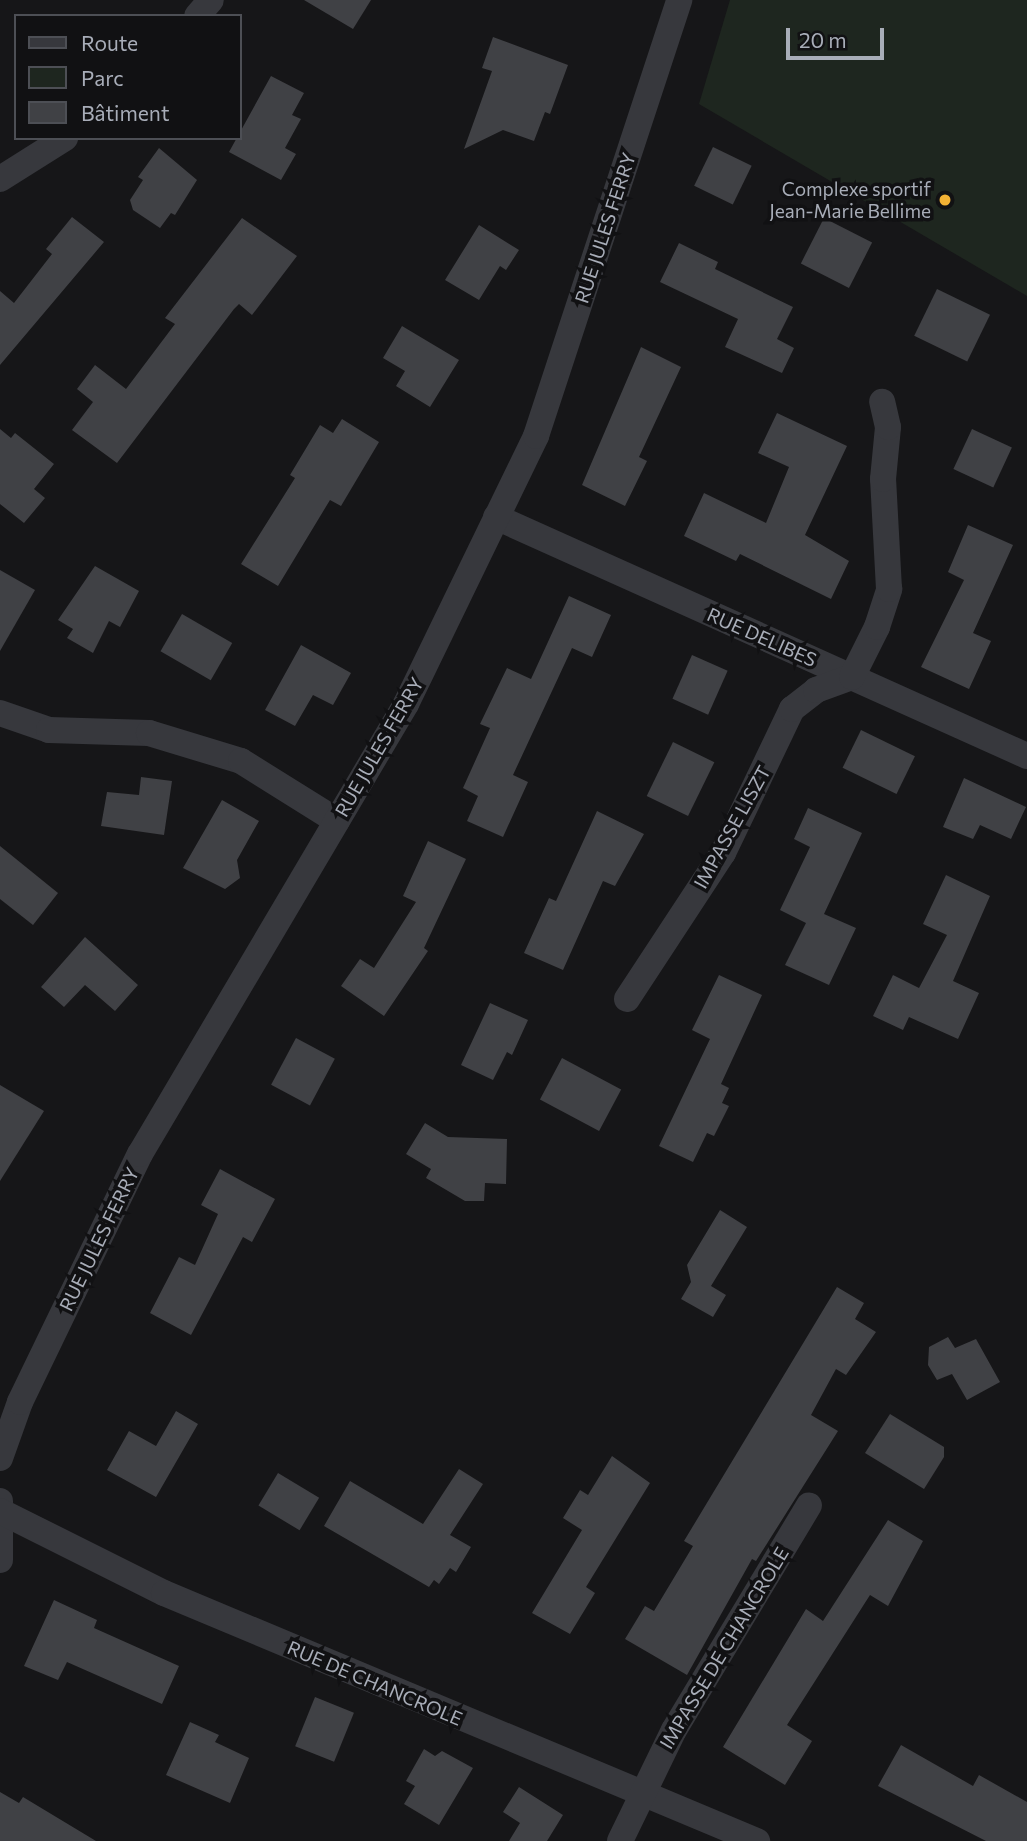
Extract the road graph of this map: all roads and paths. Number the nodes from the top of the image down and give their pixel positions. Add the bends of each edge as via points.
1 (211, 0) edge
2 (679, 0) edge
3 (199, 14) edge
4 (62, 140) edge
5 (0, 179) edge
6 (881, 402) dead end
7 (496, 517) junction
8 (852, 677) junction
9 (0, 713) edge
10 (1027, 756) edge
11 (337, 821) junction
12 (627, 999) dead end
13 (0, 1458) edge
14 (809, 1506) dead end
15 (1, 1508) edge
16 (0, 1560) edge
17 (642, 1792) junction
18 (620, 1841) edge
19 (757, 1841) edge

1 - 3 street
2 - 7 street, RUE JULES FERRY via 536,436
4 - 5 street
6 - 8 street via 888,427 883,480 888,589 877,628
7 - 8 street, RUE DELIBES
7 - 11 street, RUE JULES FERRY via 406,704
8 - 10 street, RUE DELIBES
8 - 12 street, IMPASSE LISZT via 816,690 792,709 723,853
9 - 11 street via 49,730 149,733 241,761
11 - 13 street, RUE JULES FERRY via 140,1154 20,1402
14 - 17 street, IMPASSE DE CHANCROLE
15 - 16 street
15 - 17 street, RUE DE CHANCROLE via 164,1593 454,1718
17 - 18 street, IMPASSE DE CHANCROLE
17 - 19 street, RUE DE CHANCROLE

